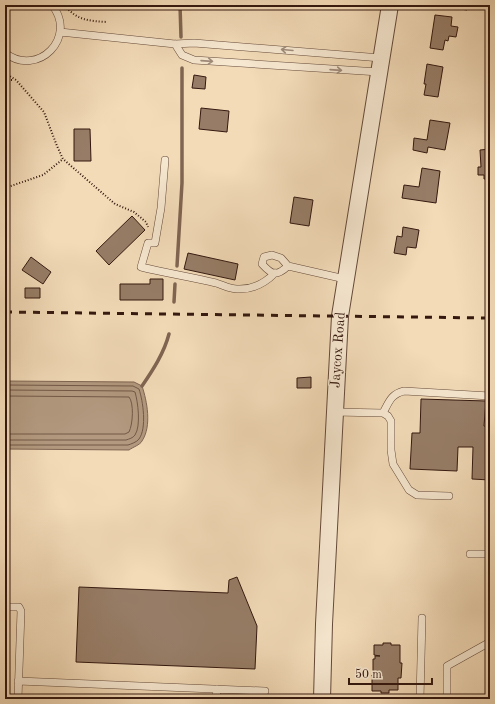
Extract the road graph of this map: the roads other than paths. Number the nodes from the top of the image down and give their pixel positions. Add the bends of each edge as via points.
1 (52, 5) edge
2 (390, 5) edge
3 (60, 32) junction
4 (175, 44) junction
5 (5, 53) edge
6 (380, 65) junction
7 (165, 160) dead end
8 (288, 266) junction
9 (275, 273) junction
10 (345, 278) junction
11 (490, 396) edge
12 (334, 412) junction
13 (383, 413) junction
14 (449, 496) dead end
15 (470, 554) dead end
16 (490, 554) edge
17 (5, 606) edge
18 (422, 618) dead end
19 (490, 642) edge
20 (18, 681) junction
21 (217, 689) junction
22 (265, 691) dead end
23 (18, 699) edge
24 (216, 699) edge
25 (322, 699) edge
26 (420, 699) edge
27 (447, 699) edge

1 - 3 lane via 59,16
2 - 6 street, Jaycox Road
3 - 4 lane
3 - 5 lane via 58,41 52,49 38,59 22,60
6 -> 4 lane via 202,44
4 -> 6 lane via 182,55 194,60
6 - 10 street, Jaycox Road
7 - 9 lane via 155,244 148,243 141,267 236,289 252,288 265,282
8 - 9 lane via 280,273
8 - 9 lane via 281,258 272,254 264,257 262,264 270,272
8 - 10 lane
10 - 12 street, Jaycox Road
11 - 13 lane via 404,391 393,396
12 - 13 lane
12 - 25 street, Jaycox Road
13 - 14 lane via 391,421 393,464 409,490 418,494
15 - 16 lane
17 - 20 lane via 19,607 21,611
18 - 26 lane
19 - 27 lane via 447,666
20 - 21 lane
20 - 23 lane
21 - 22 lane
21 - 24 lane

